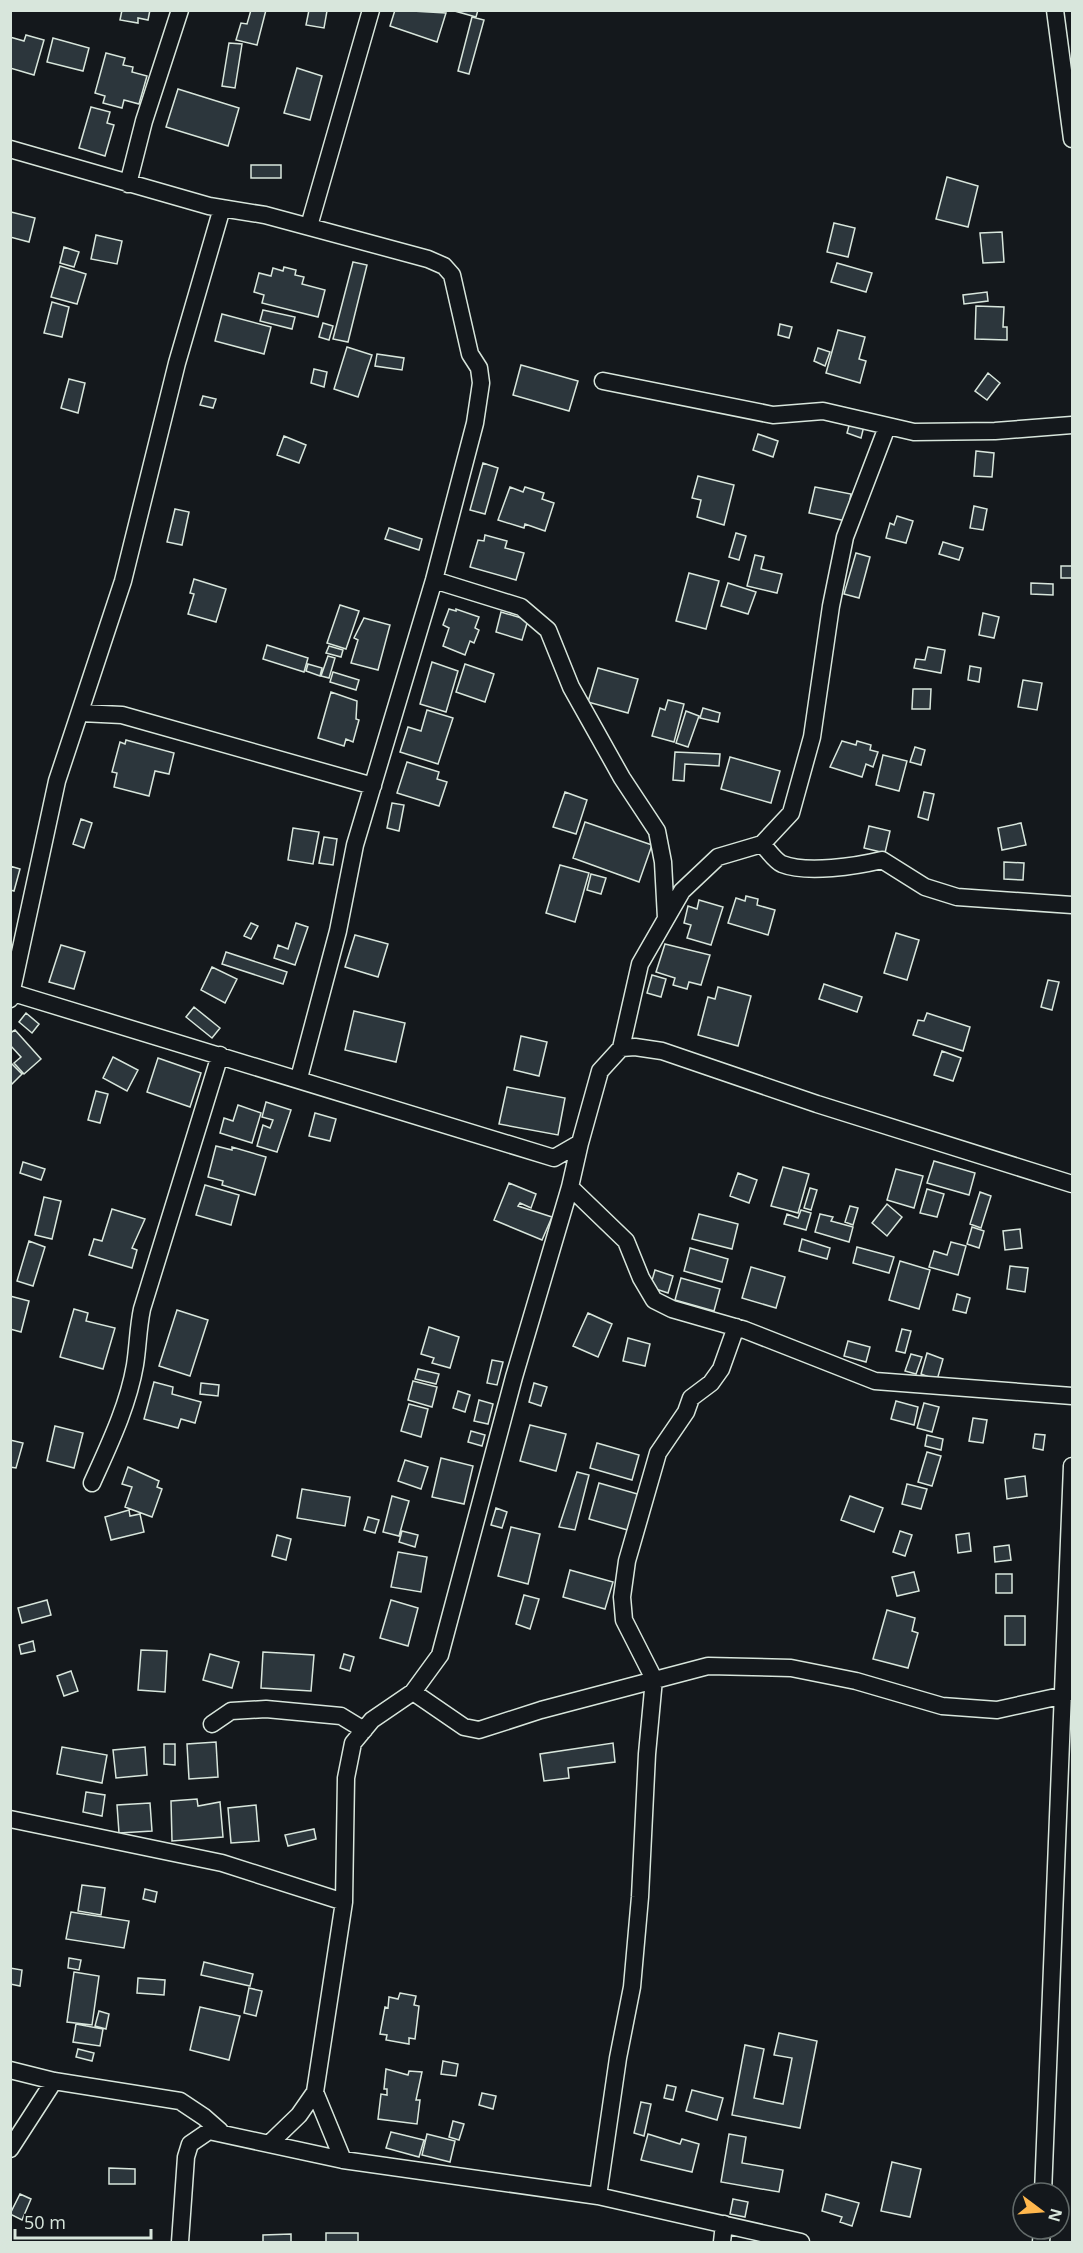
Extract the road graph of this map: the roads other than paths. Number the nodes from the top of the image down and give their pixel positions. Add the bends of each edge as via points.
1 (180, 10) edge
2 (371, 10) edge
3 (1055, 10) edge
4 (1072, 139) edge
5 (10, 149) edge
6 (128, 184) junction
7 (222, 208) junction
8 (309, 226) junction
9 (603, 381) dead end
10 (1072, 424) edge
11 (887, 427) junction
12 (434, 580) junction
13 (81, 713) junction
14 (373, 786) junction
15 (762, 844) junction
16 (1072, 904) edge
17 (666, 919) junction
18 (11, 994) edge
19 (621, 1048) junction
20 (220, 1054) junction
21 (299, 1078) junction
22 (580, 1143) junction
23 (1072, 1184) edge
24 (570, 1187) junction
25 (736, 1327) junction
26 (1072, 1396) edge
27 (1072, 1466) edge
28 (92, 1483) dead end
29 (654, 1679) junction
30 (413, 1692) junction
31 (1065, 1695) junction
32 (212, 1724) dead end
33 (364, 1730) junction
34 (10, 1819) edge
35 (344, 1902) junction
36 (10, 2070) edge
37 (54, 2081) junction
38 (315, 2092) junction
39 (220, 2131) junction
40 (270, 2142) junction
41 (10, 2149) edge
42 (344, 2160) junction
43 (1044, 2181) edge
44 (598, 2196) junction
45 (724, 2224) junction
46 (180, 2242) edge
47 (722, 2242) edge
48 (801, 2242) edge

1 - 6 street
2 - 8 street
3 - 4 street
5 - 6 street
6 - 7 street
7 - 8 street
7 - 13 street via 177,363 123,581
8 - 12 street via 428,259 453,275 470,354 479,368 481,383 475,423
9 - 11 street via 773,415 823,411
10 - 11 street via 995,431 914,432
11 - 15 street via 845,537 812,737 791,813
12 - 14 street
12 - 17 street via 521,607 548,630 571,687 657,831
13 - 14 street via 122,714
13 - 18 street via 57,781
14 - 21 street
15 - 16 street via 782,864 822,869 882,860 925,887 957,897
15 - 17 street via 718,858 682,891
17 - 19 street via 640,964
18 - 20 street
19 - 22 street via 600,1071
19 - 23 street via 662,1051
20 - 21 street
20 - 28 street via 142,1310 126,1399
21 - 22 street via 554,1158
22 - 24 street
24 - 25 street via 626,1241 654,1300
24 - 30 street via 514,1377 440,1655
25 - 26 street via 875,1381
25 - 29 street via 721,1369 711,1383 691,1398 658,1453 627,1561 622,1597 624,1620
27 - 31 street
29 - 30 street via 479,1730 464,1727
29 - 31 street via 708,1666 791,1668 856,1681 942,1706 997,1710
29 - 44 street via 632,1986
30 - 33 street
31 - 43 street
32 - 33 street via 231,1711 266,1709 341,1716
33 - 35 street via 353,1743 346,1778
34 - 35 street via 222,1863
35 - 38 street
36 - 37 street
37 - 39 street via 180,2102
37 - 41 street
38 - 40 street via 299,2115
38 - 42 street
39 - 40 street
39 - 46 street via 209,2130 190,2144
40 - 42 street
42 - 44 street
44 - 45 street
45 - 47 street
45 - 48 street

